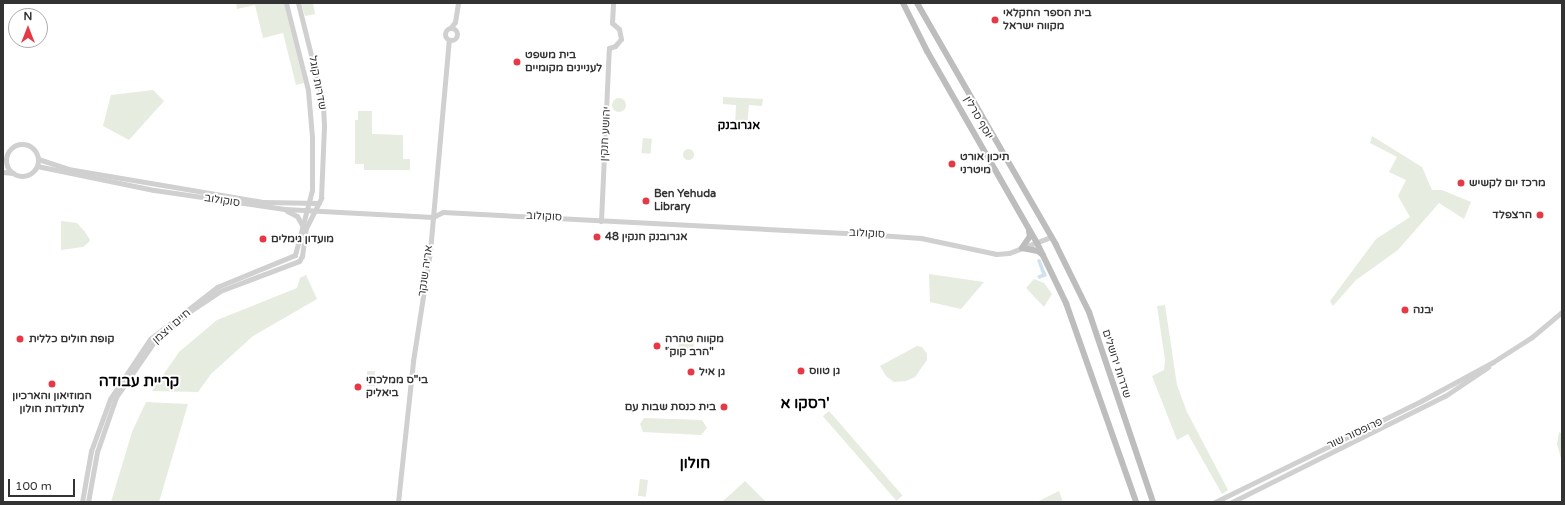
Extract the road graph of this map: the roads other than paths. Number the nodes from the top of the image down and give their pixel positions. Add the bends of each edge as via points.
1 (286, 3) edge
2 (298, 3) edge
3 (458, 3) edge
4 (613, 3) edge
5 (903, 3) edge
6 (916, 3) edge
7 (451, 27) junction
8 (935, 39) junction
9 (449, 40) junction
10 (927, 51) junction
11 (5, 155) edge
12 (38, 159) junction
13 (37, 166) junction
14 (3, 172) edge
15 (13, 173) junction
16 (152, 184) junction
17 (154, 190) junction
18 (310, 203) junction
19 (319, 203) junction
20 (285, 209) junction
21 (307, 210) junction
22 (314, 210) junction
23 (433, 217) junction
24 (601, 221) junction
25 (302, 225) junction
26 (1028, 225) junction
27 (1050, 237) junction
28 (1037, 243) junction
29 (1022, 248) junction
30 (1044, 256) junction
31 (1562, 312) edge
32 (1493, 362) junction
33 (1301, 466) junction
34 (1301, 474) dead end
35 (82, 502) edge
36 (88, 502) edge
37 (398, 502) edge
38 (1136, 502) edge
39 (1153, 502) edge
40 (1215, 502) edge
41 (1232, 502) edge

1 - 18 street, שדרות קוגל via 308,90 312,137
2 - 19 street, שדרות קוגל via 323,103 323,176
3 - 7 street via 456,22
4 - 24 street, יהושע חנקין via 612,22 619,29 620,39 615,46 609,48
5 - 10 main road, יוסף סרלין
6 - 8 main road, יוסף סרלין
7 - 9 street via 445,33
7 - 9 street via 456,29 458,35
8 - 10 main road
8 - 27 main road, יוסף סרלין via 968,90
9 - 23 street, אריה שנקר
10 - 26 main road, יוסף סרלין
11 - 12 street via 14,147 23,145 32,148
11 - 15 street
12 - 13 street
12 - 16 street, סוקולוב via 68,169
13 - 15 street via 25,176
13 - 17 street, סוקולוב
14 - 15 street
16 - 17 street
16 - 18 street, סוקולוב via 264,202
17 - 20 street, סוקולוב
18 - 19 street, סוקולוב
18 - 21 street, שדרות קוגל
19 - 22 street, שדרות קוגל
20 - 21 street, סוקולוב
20 - 25 street via 297,216
21 - 22 street, סוקולוב
21 - 25 street, חיים ויצמן
22 - 23 street, סוקולוב
22 - 36 street, חיים ויצמן via 303,240 301,259 220,291 189,312 151,346 116,397 97,452
23 - 24 street, סוקולוב via 443,212
23 - 37 street, אריה שנקר
24 - 29 street, סוקולוב via 928,239 996,254
25 - 35 street, חיים ויצמן via 294,256 217,287 150,339 110,399 91,451
26 - 28 main road, יוסף סרלין
26 - 29 main road via 1030,236
27 - 28 street, סוקולוב
27 - 39 main road, שדרות ירושלים via 1089,312
28 - 29 street, סוקולוב
28 - 30 main road
29 - 30 main road via 1038,251
30 - 38 main road via 1074,323
31 - 32 street, פרופסור שור via 1532,337
32 - 33 street, פרופסור שור via 1470,381 1445,396
32 - 40 street, פרופסור שור via 1391,417
33 - 34 street
33 - 41 street, פרופסור שור

